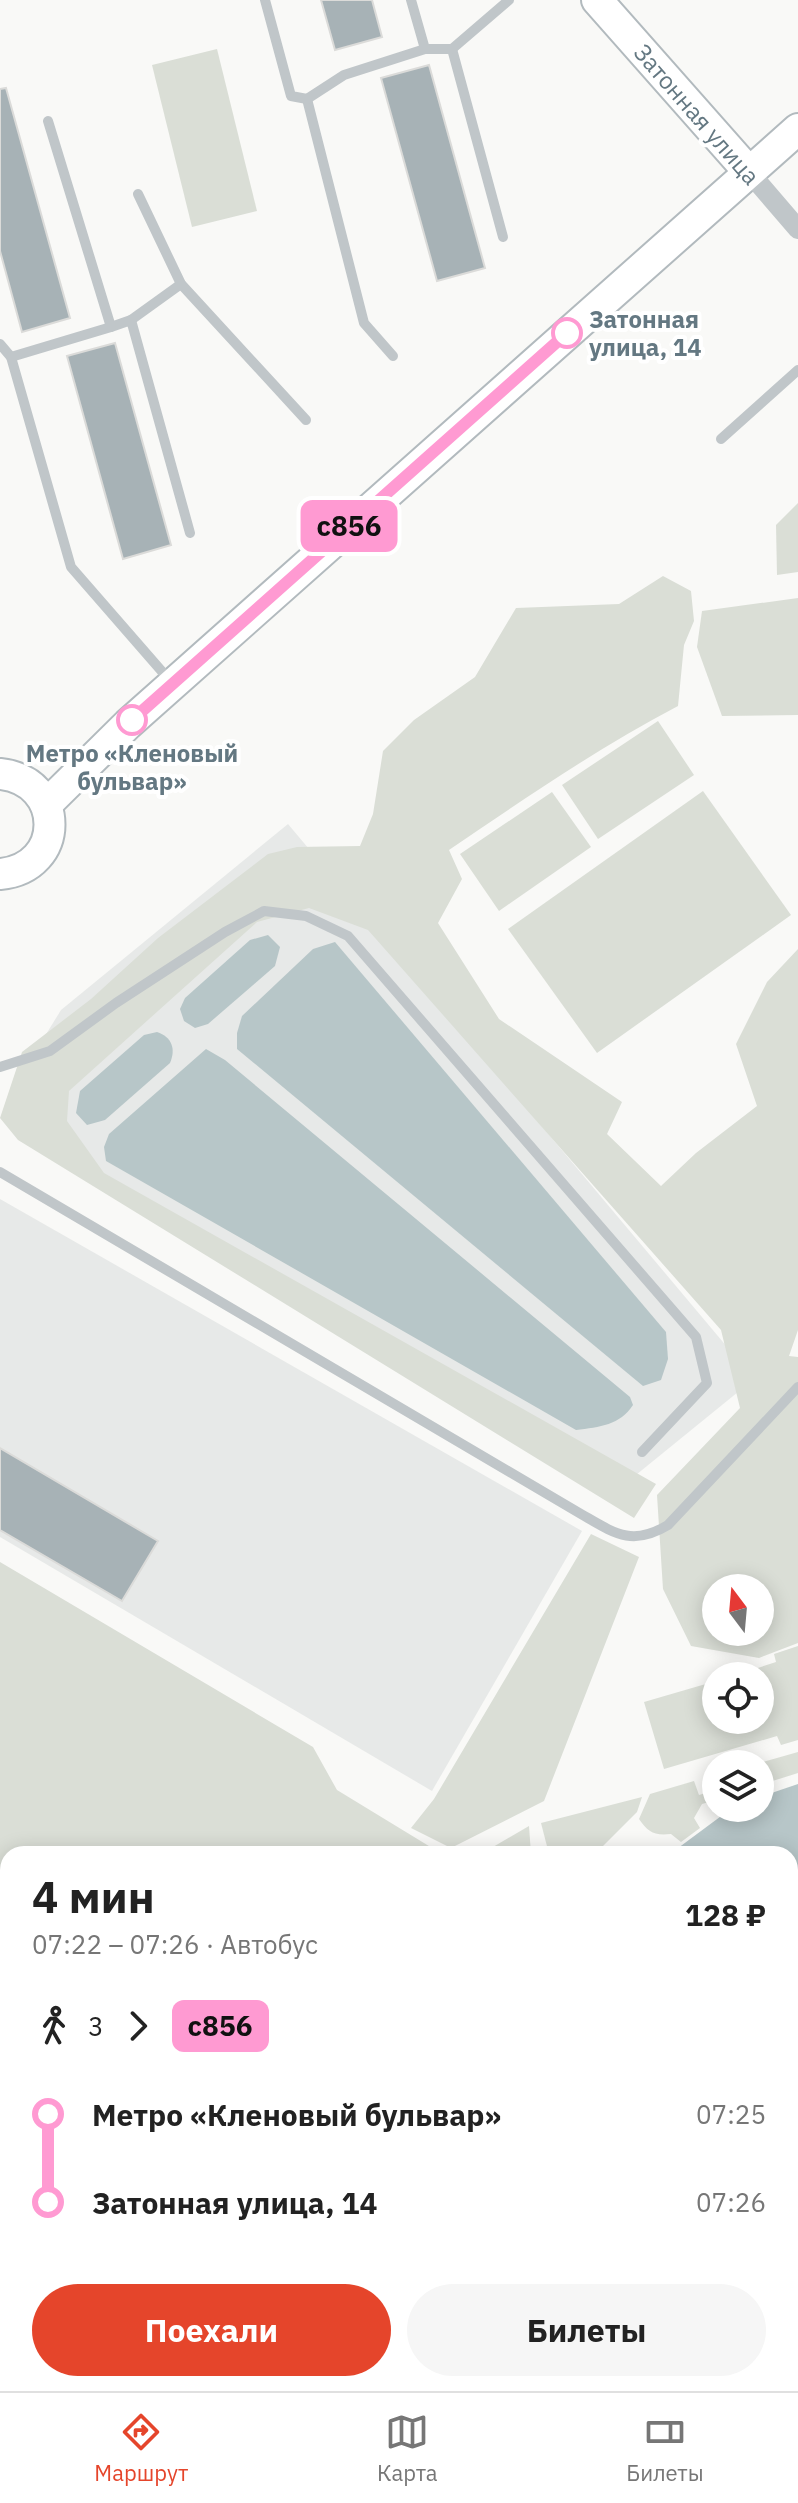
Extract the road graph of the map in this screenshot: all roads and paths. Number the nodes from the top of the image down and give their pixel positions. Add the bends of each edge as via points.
1 (265, 0) edge
2 (411, 0) edge
3 (509, 0) edge
4 (597, 0) edge
5 (425, 49) junction
6 (452, 49) junction
7 (307, 99) junction
8 (48, 121) dead end
9 (798, 129) edge
10 (749, 172) junction
11 (138, 194) dead end
12 (798, 229) edge
13 (503, 237) dead end
14 (181, 284) junction
15 (131, 320) junction
16 (111, 327) junction
17 (0, 344) edge
18 (393, 356) dead end
19 (11, 357) junction
20 (798, 370) edge
21 (306, 420) dead end
22 (721, 439) dead end
23 (190, 533) dead end
24 (173, 684) junction
25 (98, 752) junction
26 (10, 776) edge
27 (46, 805) junction
28 (7, 875) edge
29 (0, 1067) edge
30 (0, 1172) edge
31 (798, 1387) edge
32 (642, 1452) dead end

1 - 7 lane via 291,96
2 - 5 lane
3 - 6 lane
4 - 10 street, Затонная улица
5 - 6 lane
5 - 7 lane via 344,75
6 - 13 lane
7 - 18 lane via 364,323
8 - 16 lane
9 - 10 street
10 - 12 street, Затонная улица
10 - 24 street
11 - 14 lane
14 - 15 lane
14 - 21 lane
15 - 16 lane
15 - 23 lane
16 - 19 lane
17 - 19 lane
19 - 24 lane via 71,567
20 - 22 lane
24 - 25 street
25 - 26 street
25 - 27 street
26 - 27 street via 36,790
27 - 28 street via 47,839 37,857
29 - 32 lane via 50,1051 128,995 264,911 306,916 348,936 696,1337 707,1383
30 - 31 lane via 624,1536 653,1534 668,1525

